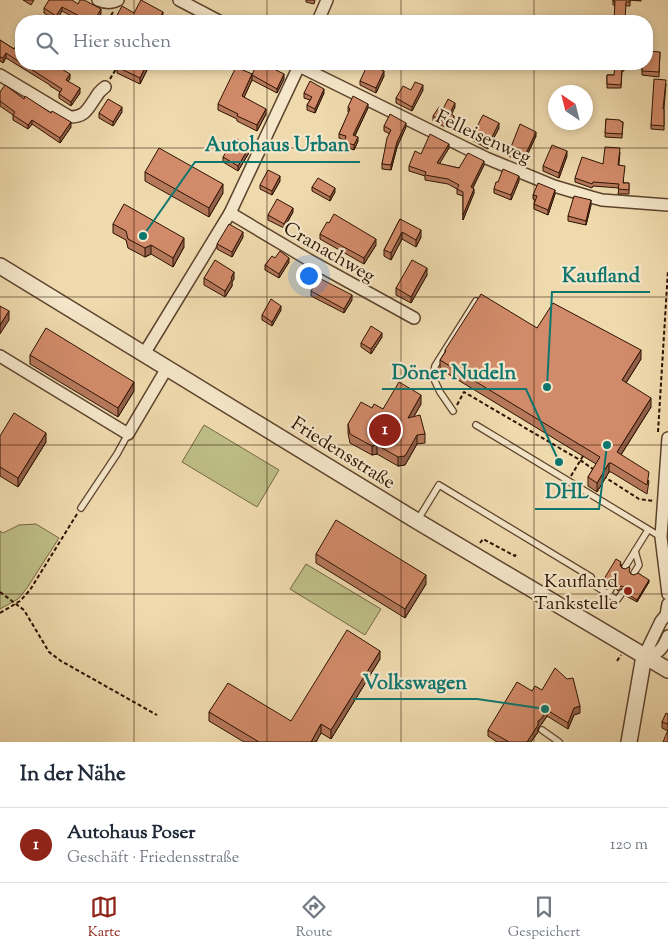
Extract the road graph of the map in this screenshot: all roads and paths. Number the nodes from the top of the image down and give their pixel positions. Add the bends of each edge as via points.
1 (98, 0) edge
2 (118, 0) edge
3 (179, 0) edge
4 (327, 0) edge
5 (208, 15) edge
6 (321, 15) edge
7 (115, 70) edge
8 (295, 70) edge
9 (310, 70) edge
10 (0, 75) edge
11 (105, 87) joint
12 (668, 205) edge
13 (230, 213) junction
14 (0, 266) edge
15 (668, 270) edge
16 (476, 301) edge
17 (414, 318) dead end
18 (144, 354) junction
19 (0, 356) edge
20 (167, 368) junction
21 (453, 411) joint
22 (476, 425) dead end
23 (128, 434) junction
24 (663, 436) edge
25 (582, 456) edge
26 (580, 460) junction
27 (595, 470) edge
28 (602, 476) edge
29 (568, 481) junction
30 (654, 502) dead end
31 (81, 508) joint
32 (417, 521) junction
33 (648, 530) junction
34 (661, 537) junction
35 (480, 543) dead end
36 (635, 551) junction
37 (516, 554) dead end
38 (625, 567) edge
39 (634, 573) edge
40 (612, 587) dead end
41 (0, 592) edge
42 (622, 593) dead end
43 (608, 594) junction
44 (668, 594) edge
45 (16, 604) junction
46 (667, 612) edge
47 (0, 613) edge
48 (668, 636) edge
49 (644, 656) junction
50 (668, 670) edge
51 (157, 715) dead end
52 (542, 730) dead end
53 (559, 742) edge
54 (629, 742) edge

1 - 2 street via 114,3
3 - 5 street
4 - 6 street
7 - 11 path
8 - 13 street
9 - 12 street, Felleisenweg via 486,158 554,186 602,200
10 - 11 street via 70,117 86,112
13 - 17 street, Cranachweg
13 - 18 street
14 - 18 street, Friedensstraße
15 - 24 path
16 - 21 lane via 435,366 433,377
18 - 20 street, Friedensstraße
19 - 23 street
20 - 23 street
20 - 32 street, Friedensstraße
21 - 26 path via 464,392
22 - 29 lane
23 - 31 lane
24 - 34 street
25 - 26 path
26 - 27 path
26 - 29 path
28 - 30 path via 639,499
29 - 33 lane
31 - 45 path via 30,590
32 - 43 lane via 439,485 591,577 594,585
32 - 49 street, Friedensstraße
33 - 34 lane
33 - 36 lane
34 - 44 street
35 - 37 path via 483,539
36 - 38 lane
36 - 39 lane via 639,565
40 - 43 lane
41 - 45 path
42 - 43 lane via 617,600
45 - 47 path
45 - 51 path via 24,610 55,656
46 - 49 street
48 - 49 street via 656,653
49 - 50 street, Friedensstraße
49 - 54 street
52 - 53 lane

